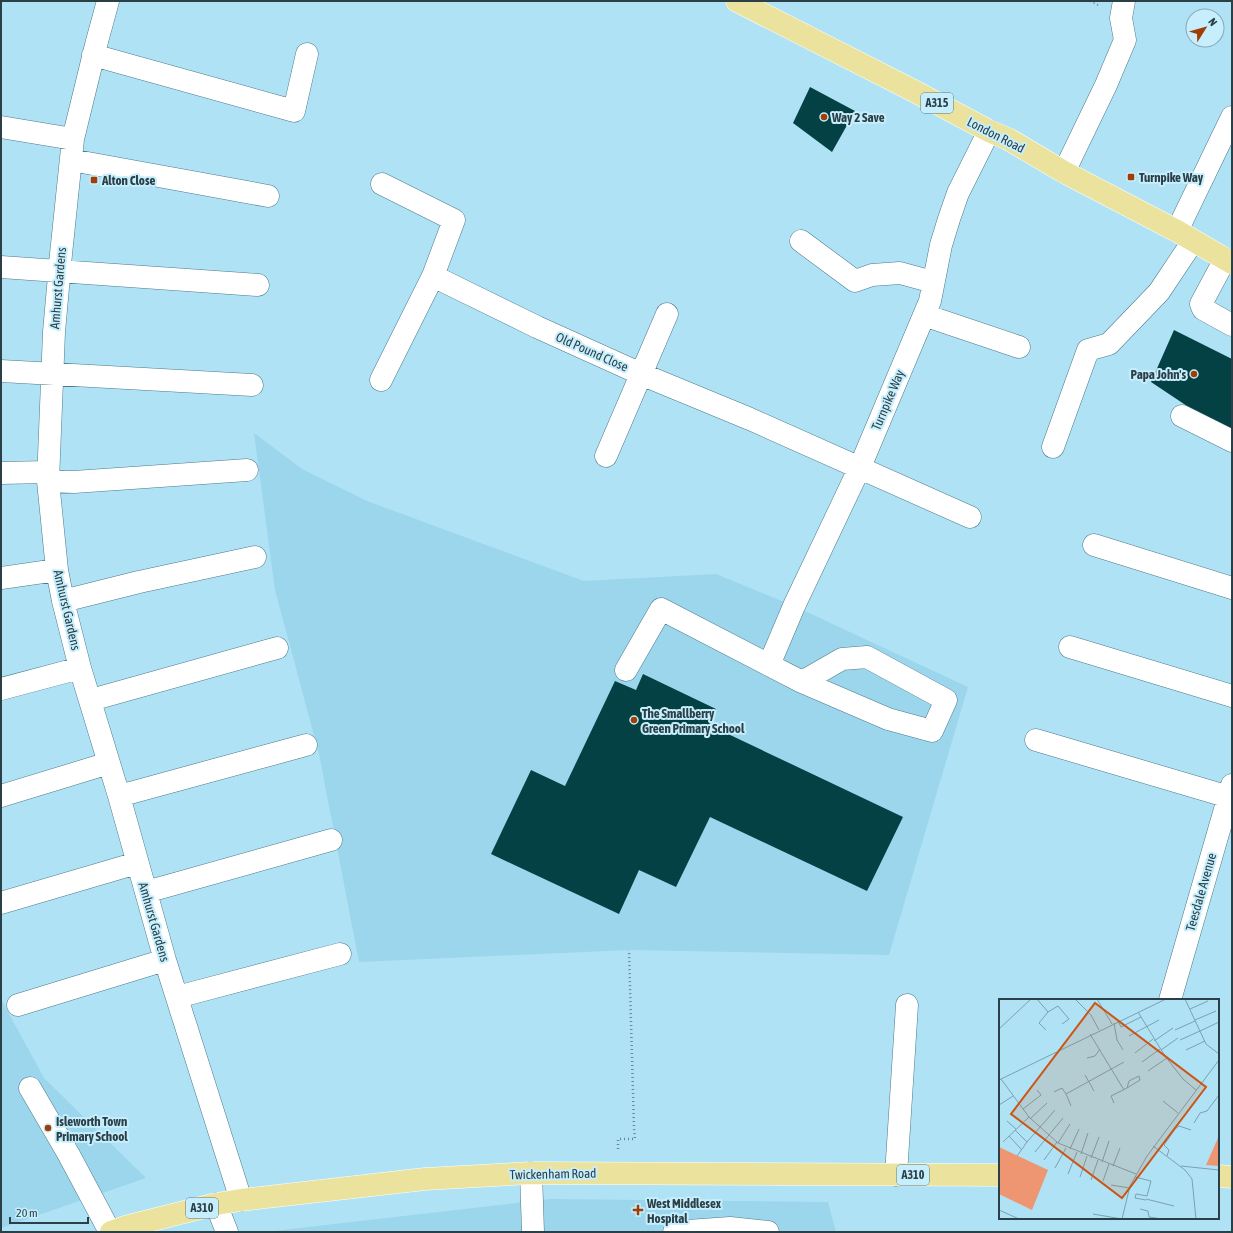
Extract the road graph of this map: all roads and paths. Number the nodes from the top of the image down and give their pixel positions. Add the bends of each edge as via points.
1 (108, 1) edge
2 (737, 1) edge
3 (1124, 1) edge
4 (307, 54) dead end
5 (93, 55) junction
6 (1232, 117) edge
7 (1, 127) edge
8 (989, 131) junction
9 (72, 149) junction
10 (1064, 172) junction
11 (382, 184) dead end
12 (268, 196) dead end
13 (1185, 236) junction
14 (801, 241) dead end
15 (1228, 261) edge
16 (1, 267) edge
17 (60, 271) junction
18 (433, 276) junction
19 (933, 282) junction
20 (258, 285) dead end
21 (667, 314) dead end
22 (924, 315) junction
23 (1232, 325) edge
24 (1019, 347) dead end
25 (1, 371) edge
26 (52, 374) junction
27 (641, 374) junction
28 (381, 380) dead end
29 (252, 385) dead end
30 (1182, 416) dead end
31 (1232, 441) edge
32 (1053, 447) dead end
33 (606, 456) dead end
34 (860, 467) junction
35 (247, 470) dead end
36 (1, 473) edge
37 (48, 477) junction
38 (970, 517) dead end
39 (1094, 545) dead end
40 (256, 558) dead end
41 (57, 570) junction
42 (1, 578) edge
43 (1232, 588) edge
44 (63, 601) junction
45 (1070, 647) dead end
46 (277, 648) dead end
47 (769, 665) junction
48 (80, 668) junction
49 (626, 670) dead end
50 (802, 682) junction
51 (1, 689) edge
52 (1232, 696) edge
53 (91, 700) junction
54 (1036, 740) dead end
55 (306, 745) dead end
56 (109, 763) junction
57 (1230, 791) edge
58 (1, 796) edge
59 (119, 796) junction
60 (331, 840) dead end
61 (138, 863) junction
62 (146, 892) junction
63 (1, 903) edge
64 (629, 950) dead end
65 (340, 954) dead end
66 (166, 960) junction
67 (177, 997) junction
68 (1170, 999) edge
69 (18, 1005) dead end
70 (907, 1005) dead end
71 (30, 1088) dead end
72 (618, 1149) dead end
73 (531, 1173) junction
74 (896, 1175) junction
75 (999, 1175) edge
76 (1219, 1176) edge
77 (1232, 1177) edge
78 (241, 1200) junction
79 (216, 1204) junction
80 (111, 1232) edge
81 (227, 1232) edge
82 (533, 1232) edge
83 (674, 1232) edge
84 (768, 1232) edge

1 - 5 street, Amhurst Gardens
2 - 8 main road, London Road / A315
3 - 10 street via 1121,18 1125,40
4 - 5 street via 294,111
5 - 9 street, Amhurst Gardens
6 - 13 street
7 - 9 street
8 - 10 main road, London Road / A315 via 1008,139
8 - 19 street, Turnpike Way via 958,193 941,245
9 - 12 street
9 - 17 street, Amhurst Gardens
10 - 13 main road, London Road / A315
11 - 18 street via 454,220
13 - 15 main road, London Road / A315
13 - 32 street via 1159,292 1109,344 1088,350
14 - 19 street via 855,281 872,275 900,273
15 - 23 street via 1201,306 1202,309
16 - 17 street
17 - 20 street
17 - 26 street, Amhurst Gardens
18 - 27 street, Old Pound Close
18 - 28 street
19 - 22 street, Turnpike Way via 930,301
21 - 27 street
22 - 24 street
22 - 34 street, Turnpike Way
25 - 26 street
26 - 29 street
26 - 37 street, Amhurst Gardens
27 - 33 street
27 - 34 street, Old Pound Close
30 - 31 street
34 - 38 street
34 - 47 street, Turnpike Way
35 - 37 street via 74,482
36 - 37 street
37 - 41 street, Amhurst Gardens
39 - 43 street
40 - 44 street via 139,582
41 - 42 street
41 - 44 street, Amhurst Gardens
44 - 48 street, Amhurst Gardens
45 - 52 street
46 - 53 street
47 - 49 street via 661,609
47 - 50 street
48 - 51 street
48 - 53 street, Amhurst Gardens
50 - 50 street via 842,659 868,657 946,700 932,731 888,719
53 - 56 street, Amhurst Gardens
54 - 57 street
55 - 59 street
56 - 58 street
56 - 59 street, Amhurst Gardens
57 - 68 street, Teesdale Avenue
59 - 61 street, Amhurst Gardens
60 - 62 street
61 - 62 street, Amhurst Gardens
61 - 63 street
62 - 66 street, Amhurst Gardens
64 - 72 path via 635,1139 618,1139
65 - 67 street
66 - 67 street, Amhurst Gardens
66 - 69 street
67 - 78 street, Amhurst Gardens
70 - 74 street
71 - 80 street
73 - 74 main road, Twickenham Road / A310
73 - 78 main road, Twickenham Road / A310 via 425,1179
73 - 82 street
74 - 75 main road, Twickenham Road / A310
76 - 77 main road
78 - 79 main road, Twickenham Road / A310
79 - 80 main road, Twickenham Road / A310
79 - 81 street
83 - 84 street via 730,1228

